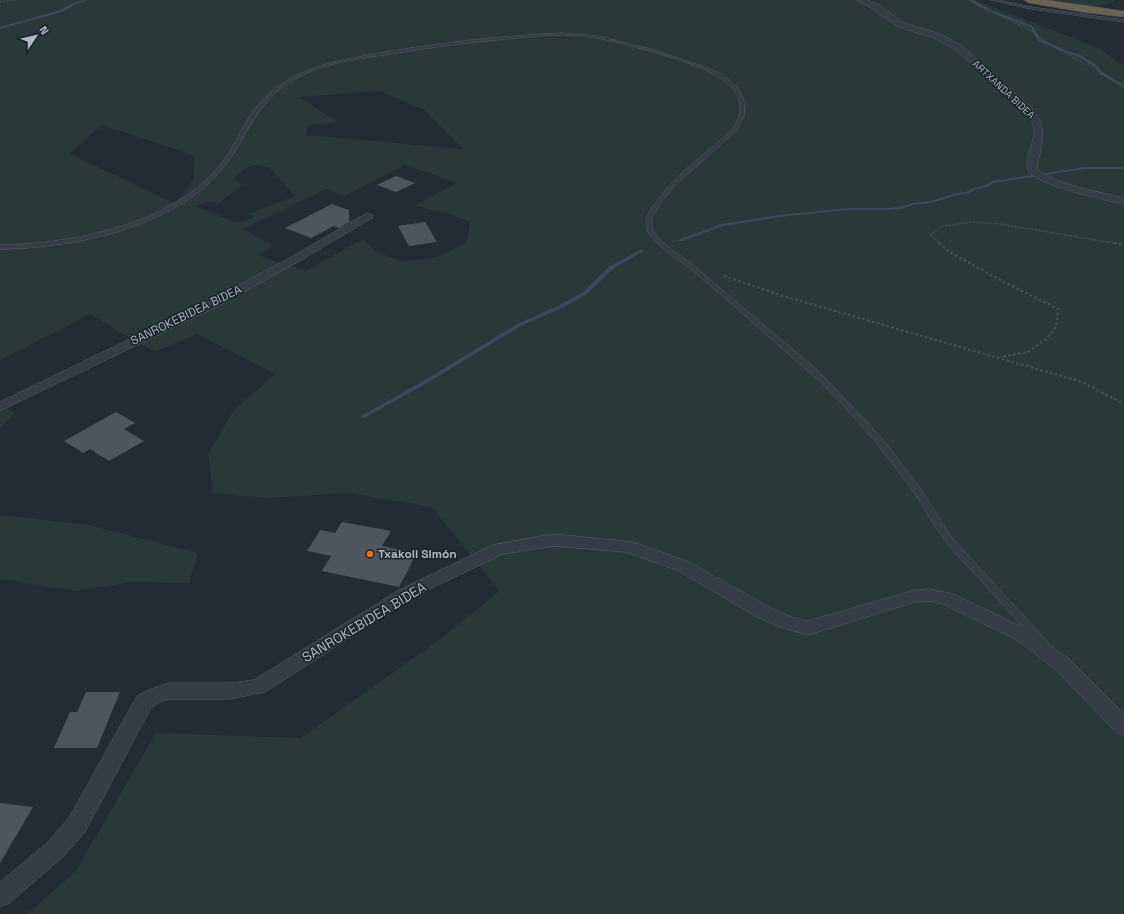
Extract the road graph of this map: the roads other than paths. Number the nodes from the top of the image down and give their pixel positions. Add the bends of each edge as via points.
1 (861, 0) edge
2 (994, 0) edge
3 (1029, 0) edge
4 (1123, 9) edge
5 (1124, 21) edge
6 (1124, 201) edge
7 (368, 216) dead end
8 (0, 247) edge
9 (0, 407) edge
10 (1061, 663) junction
11 (1124, 727) edge
12 (0, 896) edge

1 - 6 street, ARTXANDA BIDEA via 901,24 937,36 959,48 1031,112 1040,127 1032,166 1034,172 1057,183
2 - 5 lane
3 - 4 highway via 1058,5
7 - 9 street, SANROKEBIDEA BIDEA via 212,304
8 - 10 lane via 38,245 95,234 153,217 180,204 203,187 228,158 255,113 267,99 301,74 325,64 445,44 578,34 606,38 706,69 721,76 736,89 742,103 742,114 735,130 672,185 656,205 648,220 650,231 660,243 691,266 814,372 845,404 882,444 916,489 949,540
10 - 11 street, SANROKEBIDEA BIDEA
10 - 12 street, SANROKEBIDEA BIDEA via 1023,635 947,599 929,595 915,596 808,628 763,612 683,566 627,546 553,540 499,549 405,594 258,687 230,691 169,691 144,702 77,825 55,850

